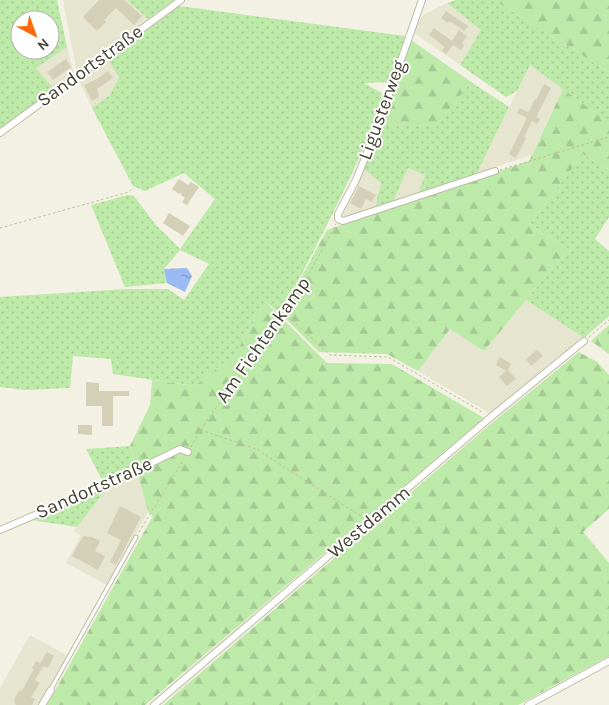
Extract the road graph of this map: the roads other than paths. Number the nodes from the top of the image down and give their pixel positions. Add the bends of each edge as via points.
1 (181, 0) edge
2 (422, 0) edge
3 (0, 133) edge
4 (495, 171) road end
5 (584, 341) road end
6 (188, 452) road end
7 (0, 530) edge
8 (136, 536) road end
9 (609, 661) edge
10 (51, 690) joint
11 (42, 705) edge
12 (154, 705) edge
13 (528, 705) edge

1 - 3 street, Sandortstraße
2 - 4 street, Ligusterweg via 379,123 338,219 344,221
5 - 12 street, Westdamm
6 - 7 street, Sandortstraße via 180,449
8 - 10 lane
9 - 13 street
10 - 11 street

